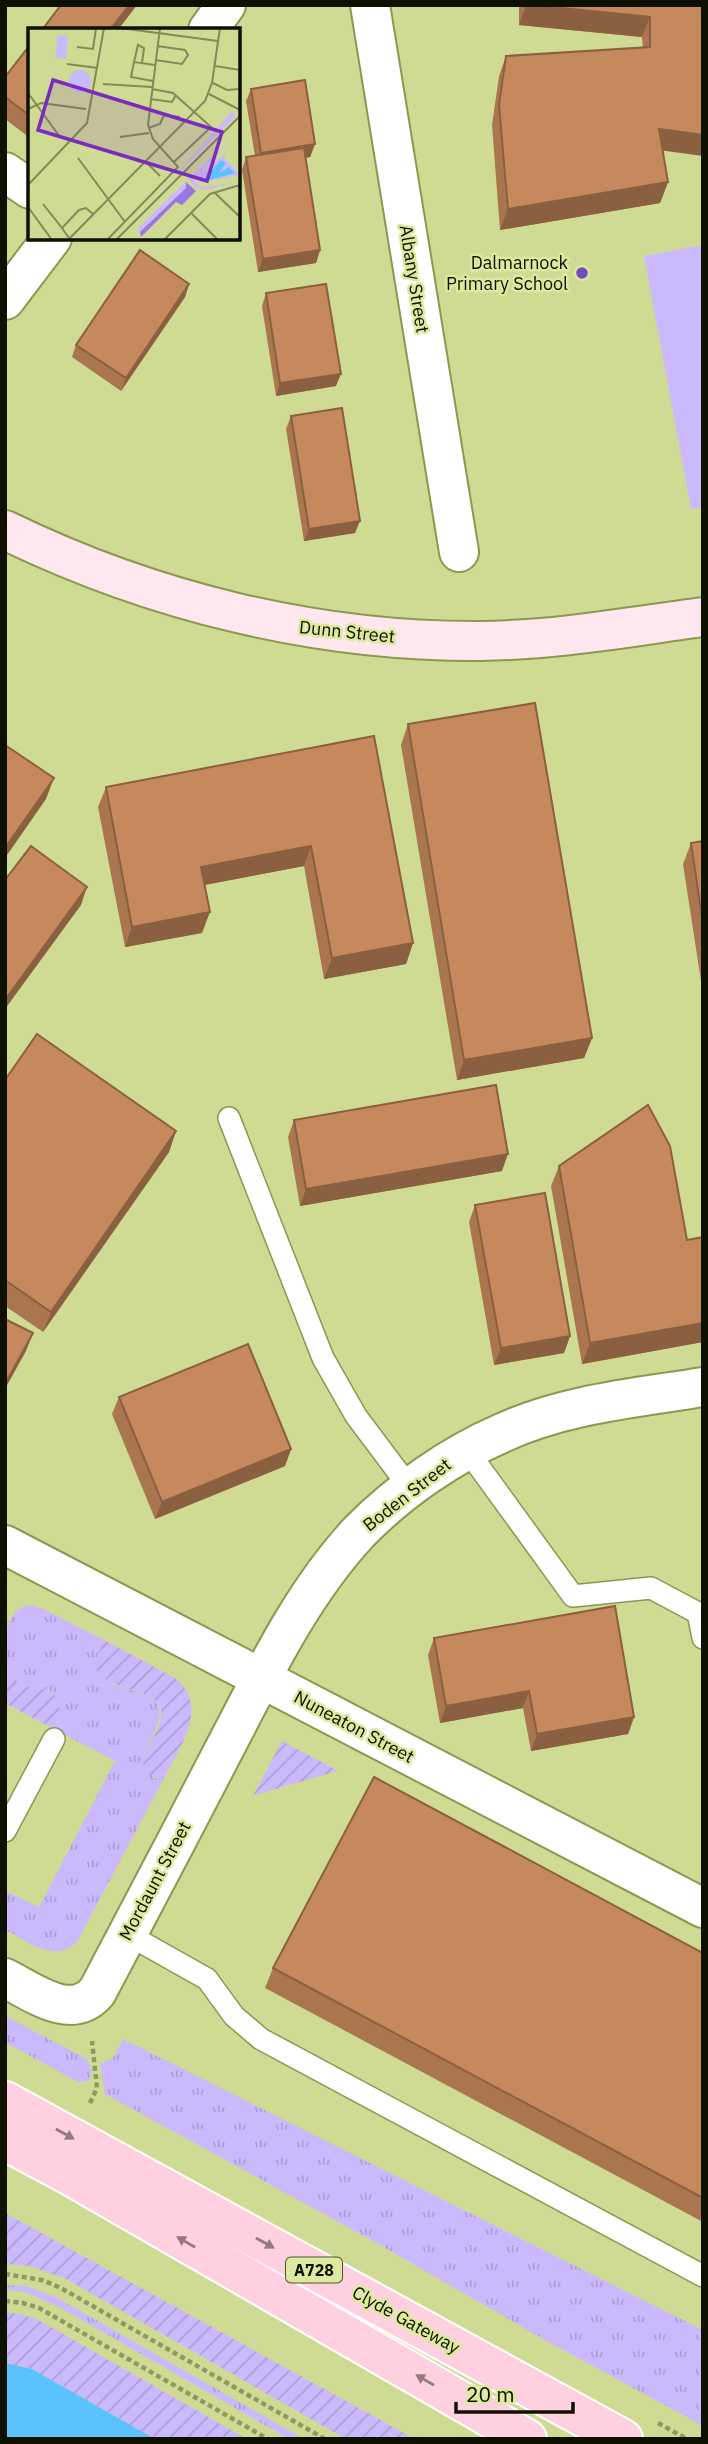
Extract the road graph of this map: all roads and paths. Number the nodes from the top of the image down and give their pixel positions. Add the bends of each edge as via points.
1 (226, 5) edge
2 (370, 5) edge
3 (209, 28) edge
4 (5, 172) edge
5 (28, 188) edge
6 (50, 240) edge
7 (5, 300) edge
8 (5, 530) edge
9 (459, 552) dead end
10 (703, 617) edge
11 (229, 1118) dead end
12 (703, 1387) edge
13 (467, 1450) junction
14 (410, 1488) junction
15 (9, 1554) edge
16 (703, 1638) edge
17 (261, 1678) junction
18 (54, 1739) dead end
19 (5, 1831) edge
20 (703, 1909) edge
21 (127, 1934) junction
22 (5, 1978) edge
23 (86, 2002) junction
24 (5, 2101) edge
25 (71, 2137) junction
26 (5, 2141) edge
27 (5, 2274) edge
28 (703, 2276) edge
29 (5, 2301) edge
30 (268, 2439) edge
31 (325, 2439) edge
32 (527, 2439) edge
33 (623, 2439) edge

1 - 3 street
2 - 9 street, Albany Street
4 - 5 street
6 - 7 street
8 - 10 main road, Dunn Street via 54,554 175,595 268,621 329,631 484,640 586,634
11 - 14 lane via 323,1357 356,1416
12 - 13 street, Boden Street via 568,1410
13 - 14 street, Boden Street
13 - 16 lane via 572,1597 652,1588 698,1613
14 - 17 street, Boden Street via 359,1532 336,1561
15 - 17 street, Nuneaton Street
17 - 20 street, Nuneaton Street
17 - 21 street, Mordaunt Street
18 - 19 lane
21 - 23 street, Mordaunt Street via 97,1992
21 - 28 lane via 207,1979 234,2016 261,2039
22 - 23 street via 60,2004
23 - 25 path via 97,2088
24 -> 25 main road, Clyde Gateway / A728
25 -> 33 main road, Clyde Gateway / A728
32 -> 26 main road, A728
27 - 31 path via 61,2288
29 - 30 path via 39,2308

